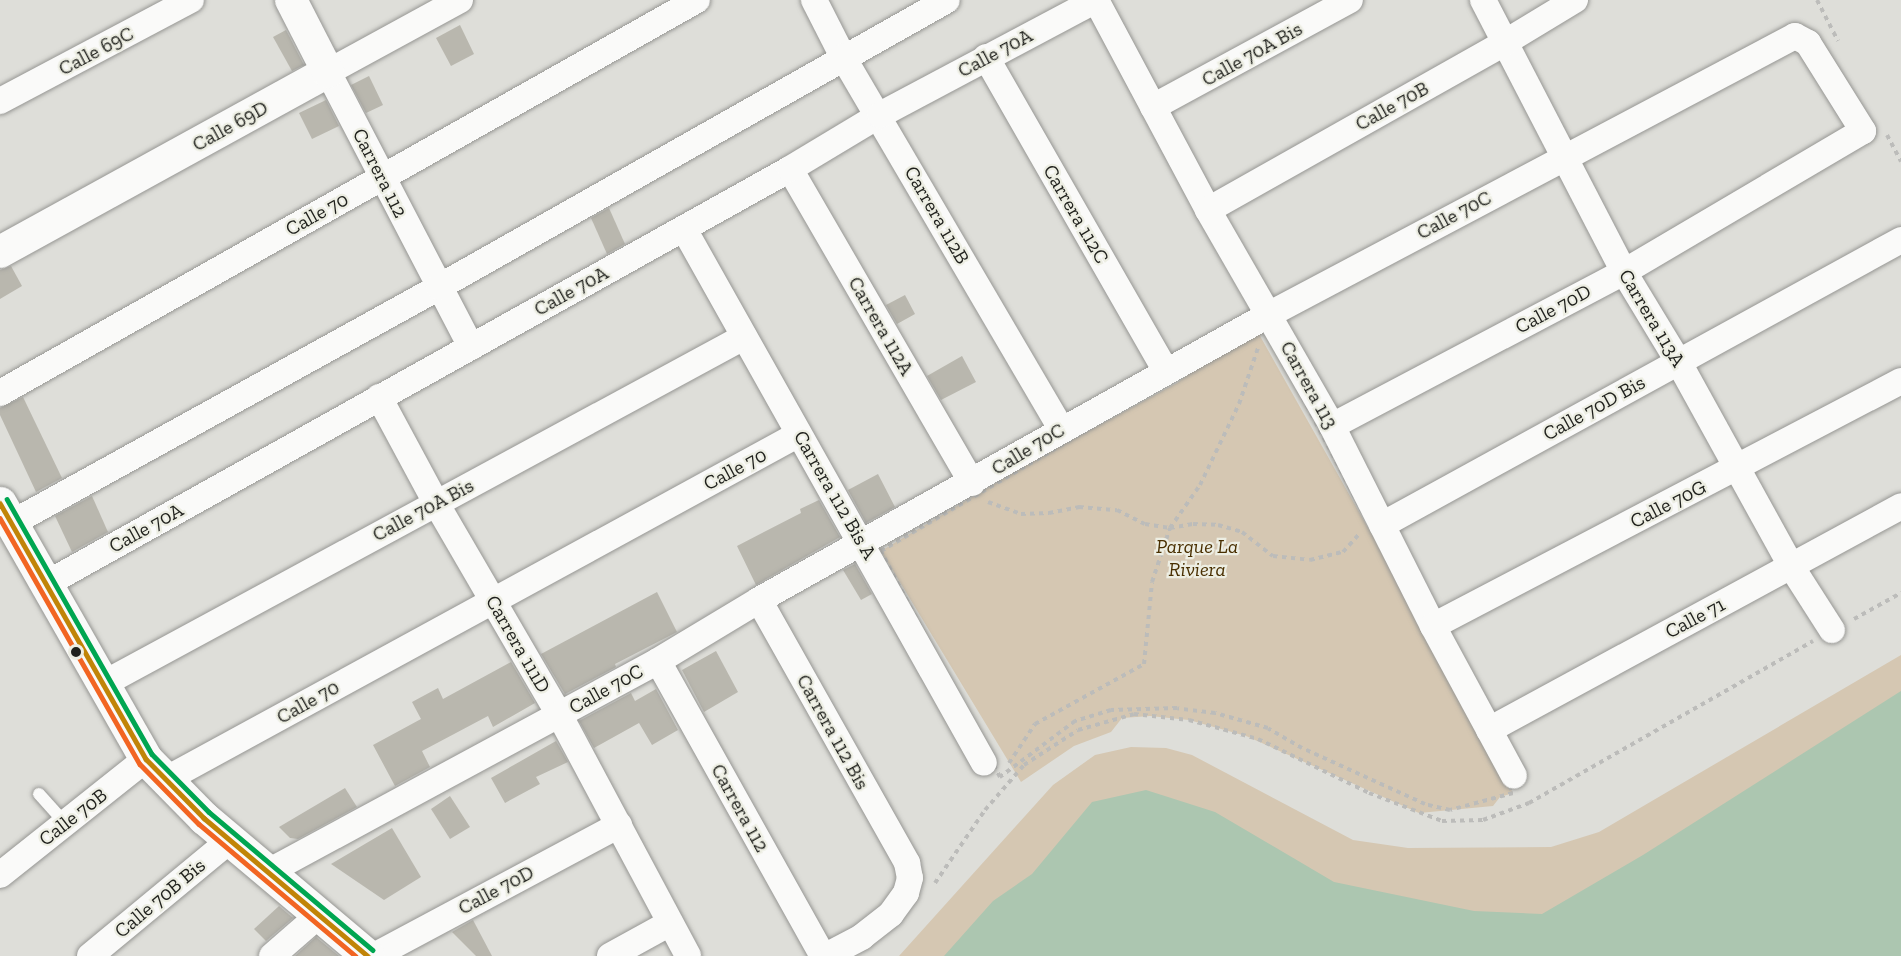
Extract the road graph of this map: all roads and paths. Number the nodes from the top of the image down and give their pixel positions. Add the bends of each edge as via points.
1 (191, 0) edge
2 (291, 0) edge
3 (460, 0) edge
4 (697, 0) edge
5 (814, 0) edge
6 (947, 0) edge
7 (1096, 0) edge
8 (1350, 0) edge
9 (1483, 0) edge
10 (1575, 0) edge
11 (1795, 36) joint
12 (1504, 43) junction
13 (843, 57) junction
14 (986, 57) junction
15 (328, 72) junction
16 (0, 101) edge
17 (1153, 107) junction
18 (879, 116) junction
19 (1564, 156) junction
20 (790, 169) junction
21 (382, 177) junction
22 (1208, 210) junction
23 (684, 229) junction
24 (1901, 240) edge
25 (0, 252) edge
26 (1624, 272) junction
27 (439, 287) junction
28 (1268, 320) junction
29 (744, 337) junction
30 (471, 346) junction
31 (1678, 361) junction
32 (1165, 370) junction
33 (1901, 381) edge
34 (0, 393) edge
35 (379, 397) junction
36 (1332, 426) junction
37 (1060, 429) junction
38 (799, 434) junction
39 (1737, 468) junction
40 (970, 489) junction
41 (436, 503) junction
42 (1901, 506) edge
43 (6, 513) edge
44 (1376, 521) junction
45 (1170, 528) junction
46 (863, 544) junction
47 (1791, 566) junction
48 (46, 584) junction
49 (1901, 593) edge
50 (493, 600) junction
51 (759, 600) junction
52 (1434, 626) junction
53 (1832, 630) junction
54 (657, 661) junction
55 (103, 684) junction
56 (559, 714) junction
57 (1489, 730) junction
58 (155, 769) junction
59 (992, 770) junction
60 (1514, 776) dead end
61 (39, 794) dead end
62 (65, 823) junction
63 (619, 825) junction
64 (230, 840) junction
65 (267, 872) junction
66 (0, 874) edge
67 (930, 891) dead end
68 (320, 915) junction
69 (670, 922) junction
70 (90, 956) edge
71 (272, 956) edge
72 (368, 956) edge
73 (374, 956) edge
74 (610, 956) edge
75 (688, 956) edge
76 (824, 956) edge

1 - 16 street, Calle 69C
2 - 15 street, Carrera 112
3 - 15 street, Calle 69D
4 - 21 street, Calle 70
5 - 13 street, Carrera 112B
6 - 13 street
7 - 14 street, Calle 70A
7 - 17 street, Carrera 113
8 - 17 street, Calle 70A Bis
9 - 12 street, Carrera 113A
10 - 12 street, Calle 70B
11 - 19 street, Calle 70C
11 - 26 street, Calle 70D via 1808,43 1863,131
12 - 19 street, Carrera 113A
12 - 22 street, Calle 70B
13 - 18 street, Carrera 112B
13 - 27 street
14 - 18 street, Calle 70A
14 - 32 street, Carrera 112C
15 - 21 street, Carrera 112
15 - 25 street, Calle 69D
17 - 22 street, Carrera 113
18 - 20 street, Calle 70A
18 - 37 street, Carrera 112B
19 - 26 street, Carrera 113A
19 - 28 street, Calle 70C
20 - 23 street, Calle 70A
20 - 40 street, Carrera 112A
21 - 27 street, Carrera 112
21 - 34 street, Calle 70
22 - 28 street, Carrera 113
23 - 29 street, Carrera 112 Bis A
23 - 30 street, Calle 70A
24 - 31 street, Calle 70D Bis
26 - 31 street, Carrera 113A
26 - 36 street, Calle 70D
27 - 30 street, Carrera 112
27 - 43 street
28 - 32 street, Calle 70C
28 - 36 street, Carrera 113
28 - 40 path
28 - 44 path
28 - 45 path via 1239,404 1200,485
29 - 38 street, Carrera 112 Bis A
29 - 41 street, Calle 70A Bis
30 - 35 street, Calle 70A
31 - 39 street, Carrera 113A
31 - 44 street, Calle 70D Bis
32 - 37 street, Calle 70C
33 - 39 street, Calle 70G
35 - 41 street, Carrera 111D
35 - 48 street, Calle 70A
36 - 44 street, Carrera 113
37 - 40 street, Calle 70C
38 - 46 street, Carrera 112 Bis A
38 - 50 street, Calle 70
39 - 47 street, Carrera 113A
39 - 52 street, Calle 70G
40 - 45 path via 1021,514 1079,507 1118,510 1145,524
40 - 46 street, Calle 70C
40 - 59 path via 881,550
41 - 50 street, Carrera 111D
41 - 55 street, Calle 70A Bis
42 - 47 street, Calle 71
43 - 48 main road
44 - 45 path via 1343,552 1310,560 1273,556 1242,532 1218,525
44 - 52 street, Carrera 113
44 - 59 path via 1513,793 1450,810 1425,804 1302,748 1268,728 1215,713 1177,708 1111,710 1075,722
45 - 59 path via 1152,582 1144,664 1035,724
46 - 51 street, Calle 70C
46 - 59 street, Carrera 112 Bis A
47 - 53 street, Carrera 113A
47 - 57 street, Calle 71
48 - 55 main road
49 - 53 path
50 - 56 street, Carrera 111D
50 - 58 street, Calle 70
51 - 54 street, Calle 70C
51 - 76 street, Carrera 112 Bis via 907,863 910,878 891,914 862,937
52 - 57 street, Carrera 113
53 - 67 path via 1528,802 1484,820 1442,821 1369,793 1258,739 1189,720 1134,714 1078,730 1024,765 985,810
54 - 56 street, Calle 70C
54 - 76 street, Carrera 112
55 - 58 main road
56 - 63 street, Carrera 111D
56 - 65 street, Calle 70C
57 - 60 street, Carrera 113
58 - 62 street, Calle 70B
58 - 64 main road
61 - 62 lane
62 - 66 street, Calle 70B
63 - 69 street, Carrera 111D
63 - 73 street, Calle 70D
64 - 65 main road
64 - 70 street, Calle 70B Bis
65 - 68 main road
68 - 71 street
68 - 72 main road
69 - 74 street
69 - 75 street, Carrera 111D

